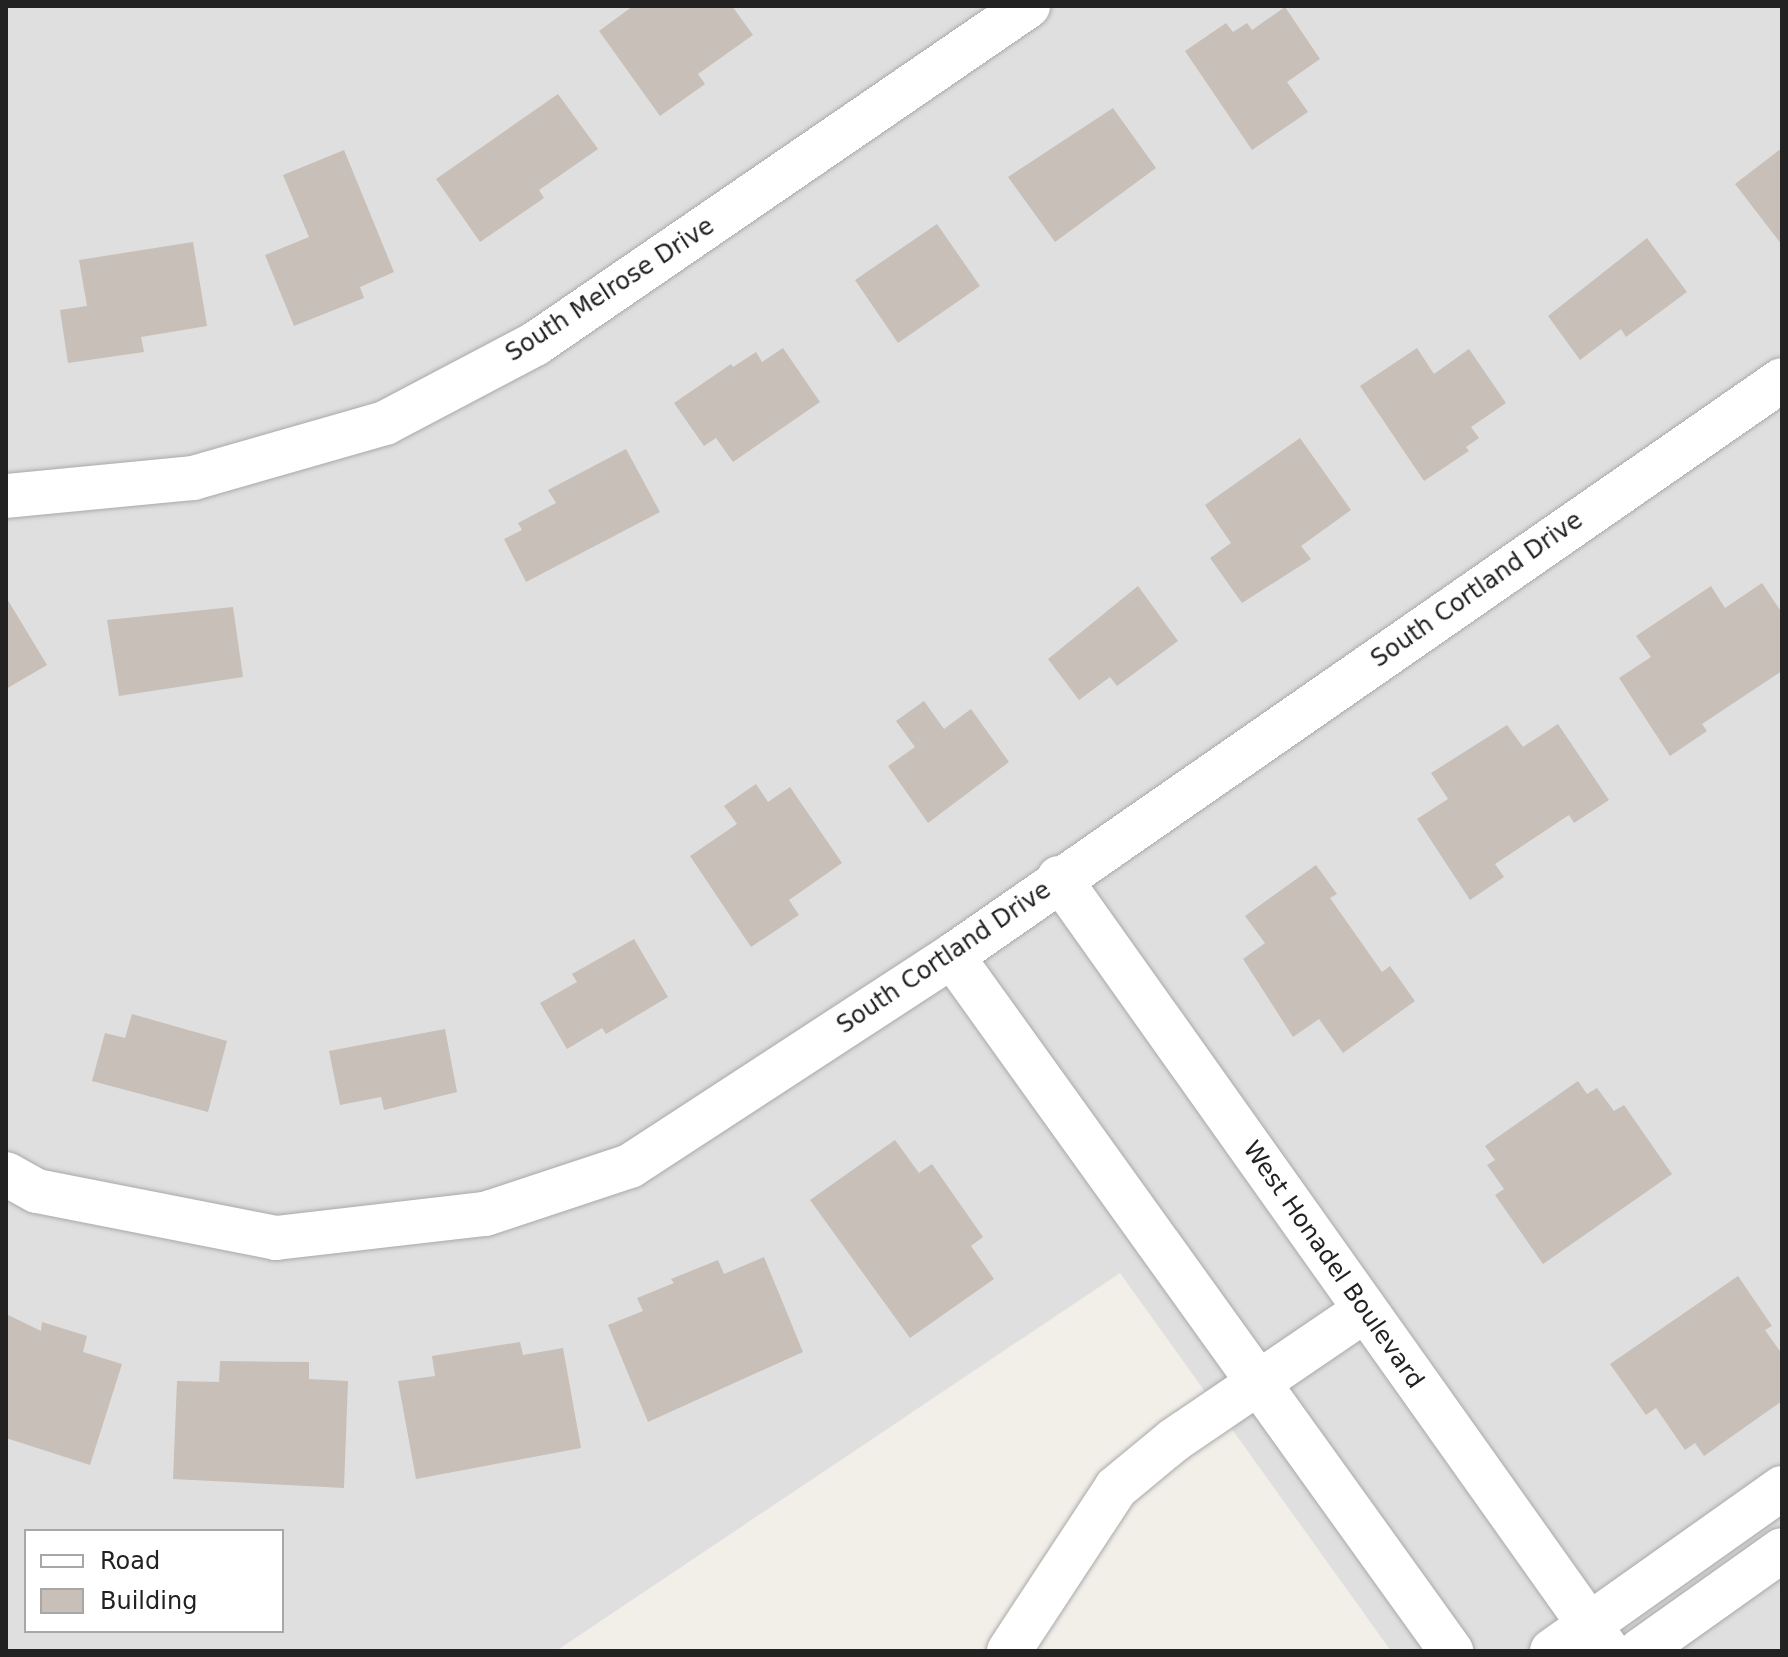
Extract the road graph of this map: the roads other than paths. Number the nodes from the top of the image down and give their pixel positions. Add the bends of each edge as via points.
1 (1028, 6) edge
2 (1782, 380) edge
3 (6, 496) edge
4 (1059, 878) junction
5 (952, 956) junction
6 (6, 1174) edge
7 (1365, 1310) junction
8 (1261, 1385) junction
9 (1782, 1488) edge
10 (1782, 1550) edge
11 (1598, 1638) edge
12 (1009, 1651) edge
13 (1451, 1651) edge
14 (1552, 1651) edge
15 (1640, 1651) edge

1 - 3 street, South Melrose Drive via 535,344 385,423 193,478
2 - 4 street, South Cortland Drive
4 - 5 street, South Cortland Drive
4 - 7 street, West Honadel Boulevard
5 - 6 street, South Cortland Drive via 630,1166 485,1214 276,1238 37,1191
5 - 8 street
7 - 8 street
7 - 11 street, West Honadel Boulevard
8 - 12 street via 1174,1440 1116,1488
8 - 13 street
9 - 11 street
10 - 15 street
11 - 14 street

